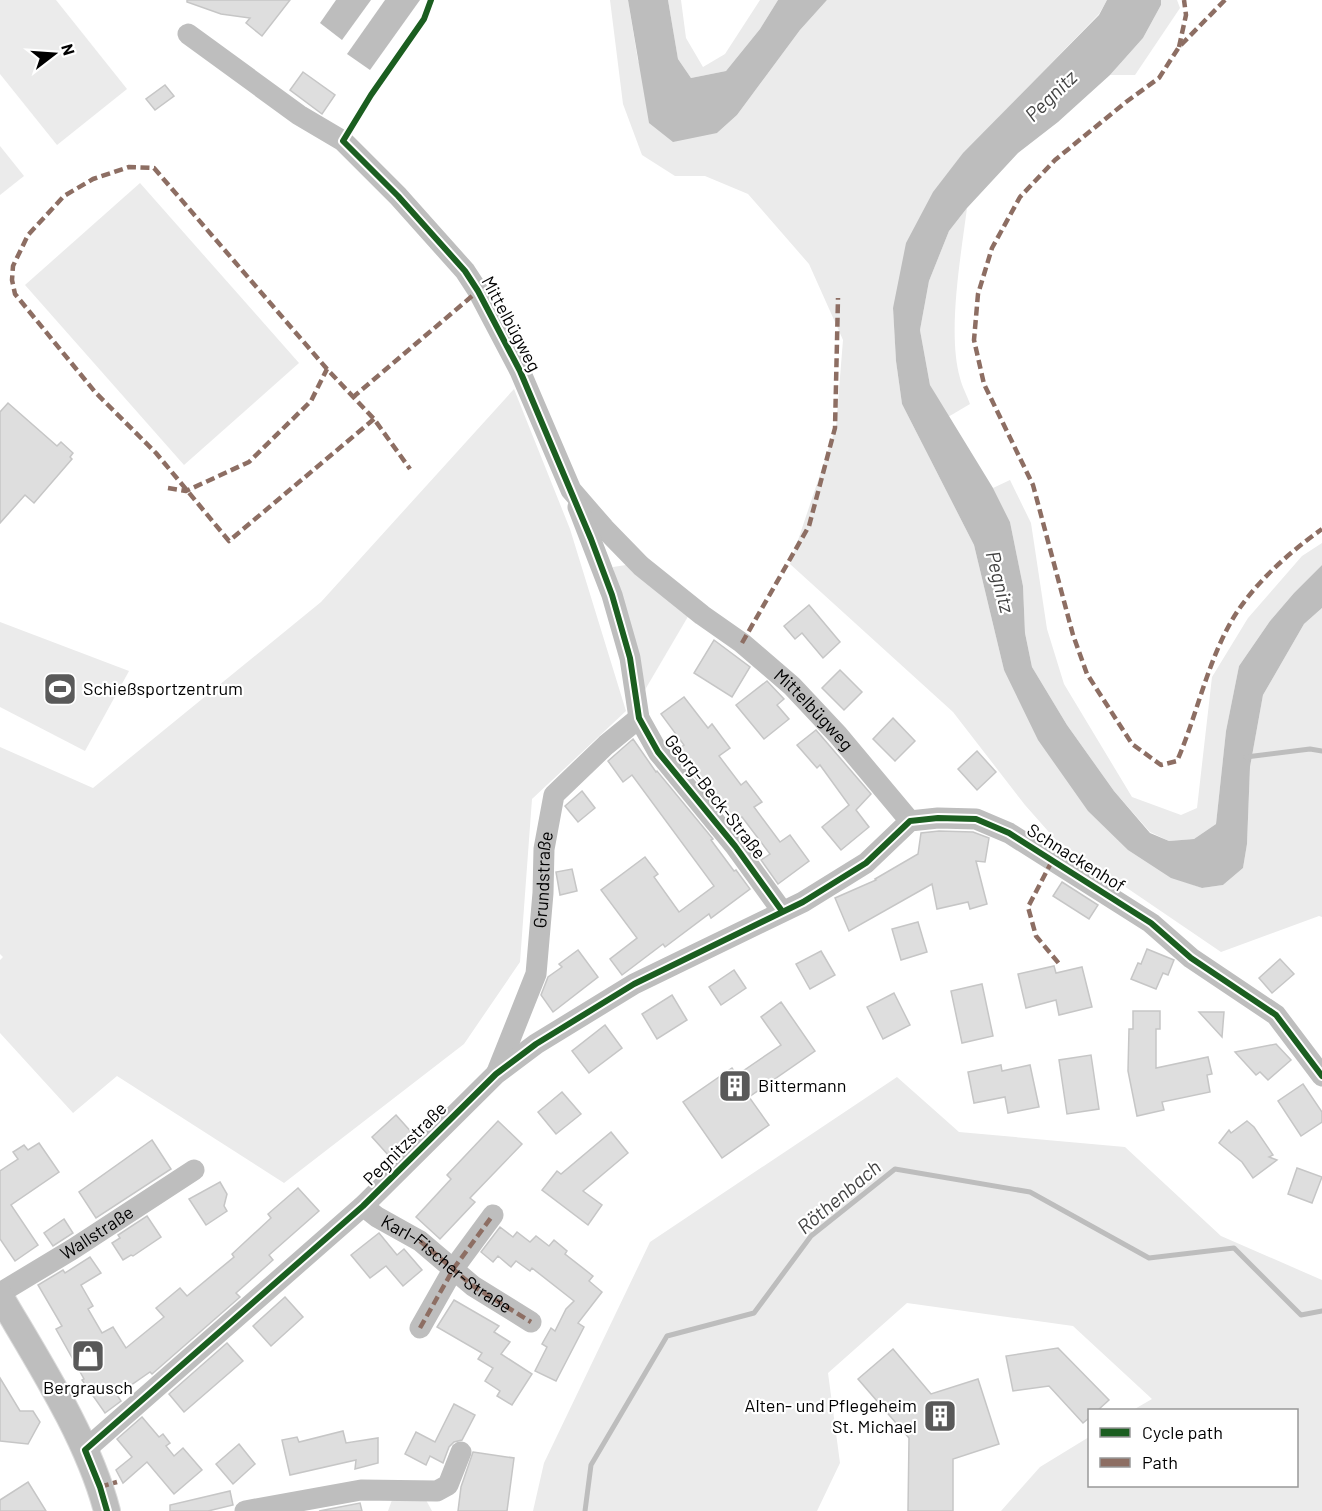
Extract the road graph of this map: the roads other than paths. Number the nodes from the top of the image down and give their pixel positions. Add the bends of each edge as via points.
1 (188, 34) dead end
2 (571, 490) junction
3 (639, 718) junction
4 (910, 821) junction
5 (782, 911) junction
6 (496, 1074) junction
7 (1322, 1076) edge
8 (194, 1170) dead end
9 (363, 1206) junction
10 (493, 1215) dead end
11 (454, 1268) junction
12 (0, 1295) edge
13 (531, 1322) dead end
14 (420, 1328) dead end
15 (85, 1450) junction
16 (461, 1452) dead end
17 (440, 1501) edge
18 (108, 1511) edge
19 (245, 1511) edge

1 - 2 street, Mittelbügweg via 299,115 343,141 465,271 520,371
2 - 3 street, Georg-Beck-Straße via 612,595 630,658
2 - 4 street, Mittelbügweg via 641,566 792,686
3 - 5 street, Georg-Beck-Straße via 658,752
3 - 6 street, Grundstraße via 554,795 544,849 536,974
4 - 5 street via 866,863
4 - 7 street, Schnackenhof via 976,819 1009,833 1151,923 1191,958 1276,1015
5 - 6 street, Pegnitzstraße via 634,984 536,1044
6 - 9 street, Pegnitzstraße
8 - 12 street, Wallstraße
9 - 11 street, Karl-Fischer-Straße via 420,1241
9 - 15 street, Pegnitzstraße
10 - 11 street
11 - 13 street, Karl-Fischer-Straße via 473,1286
11 - 14 street
12 - 15 main road
15 - 18 main road
16 - 17 street
17 - 19 street via 361,1490

